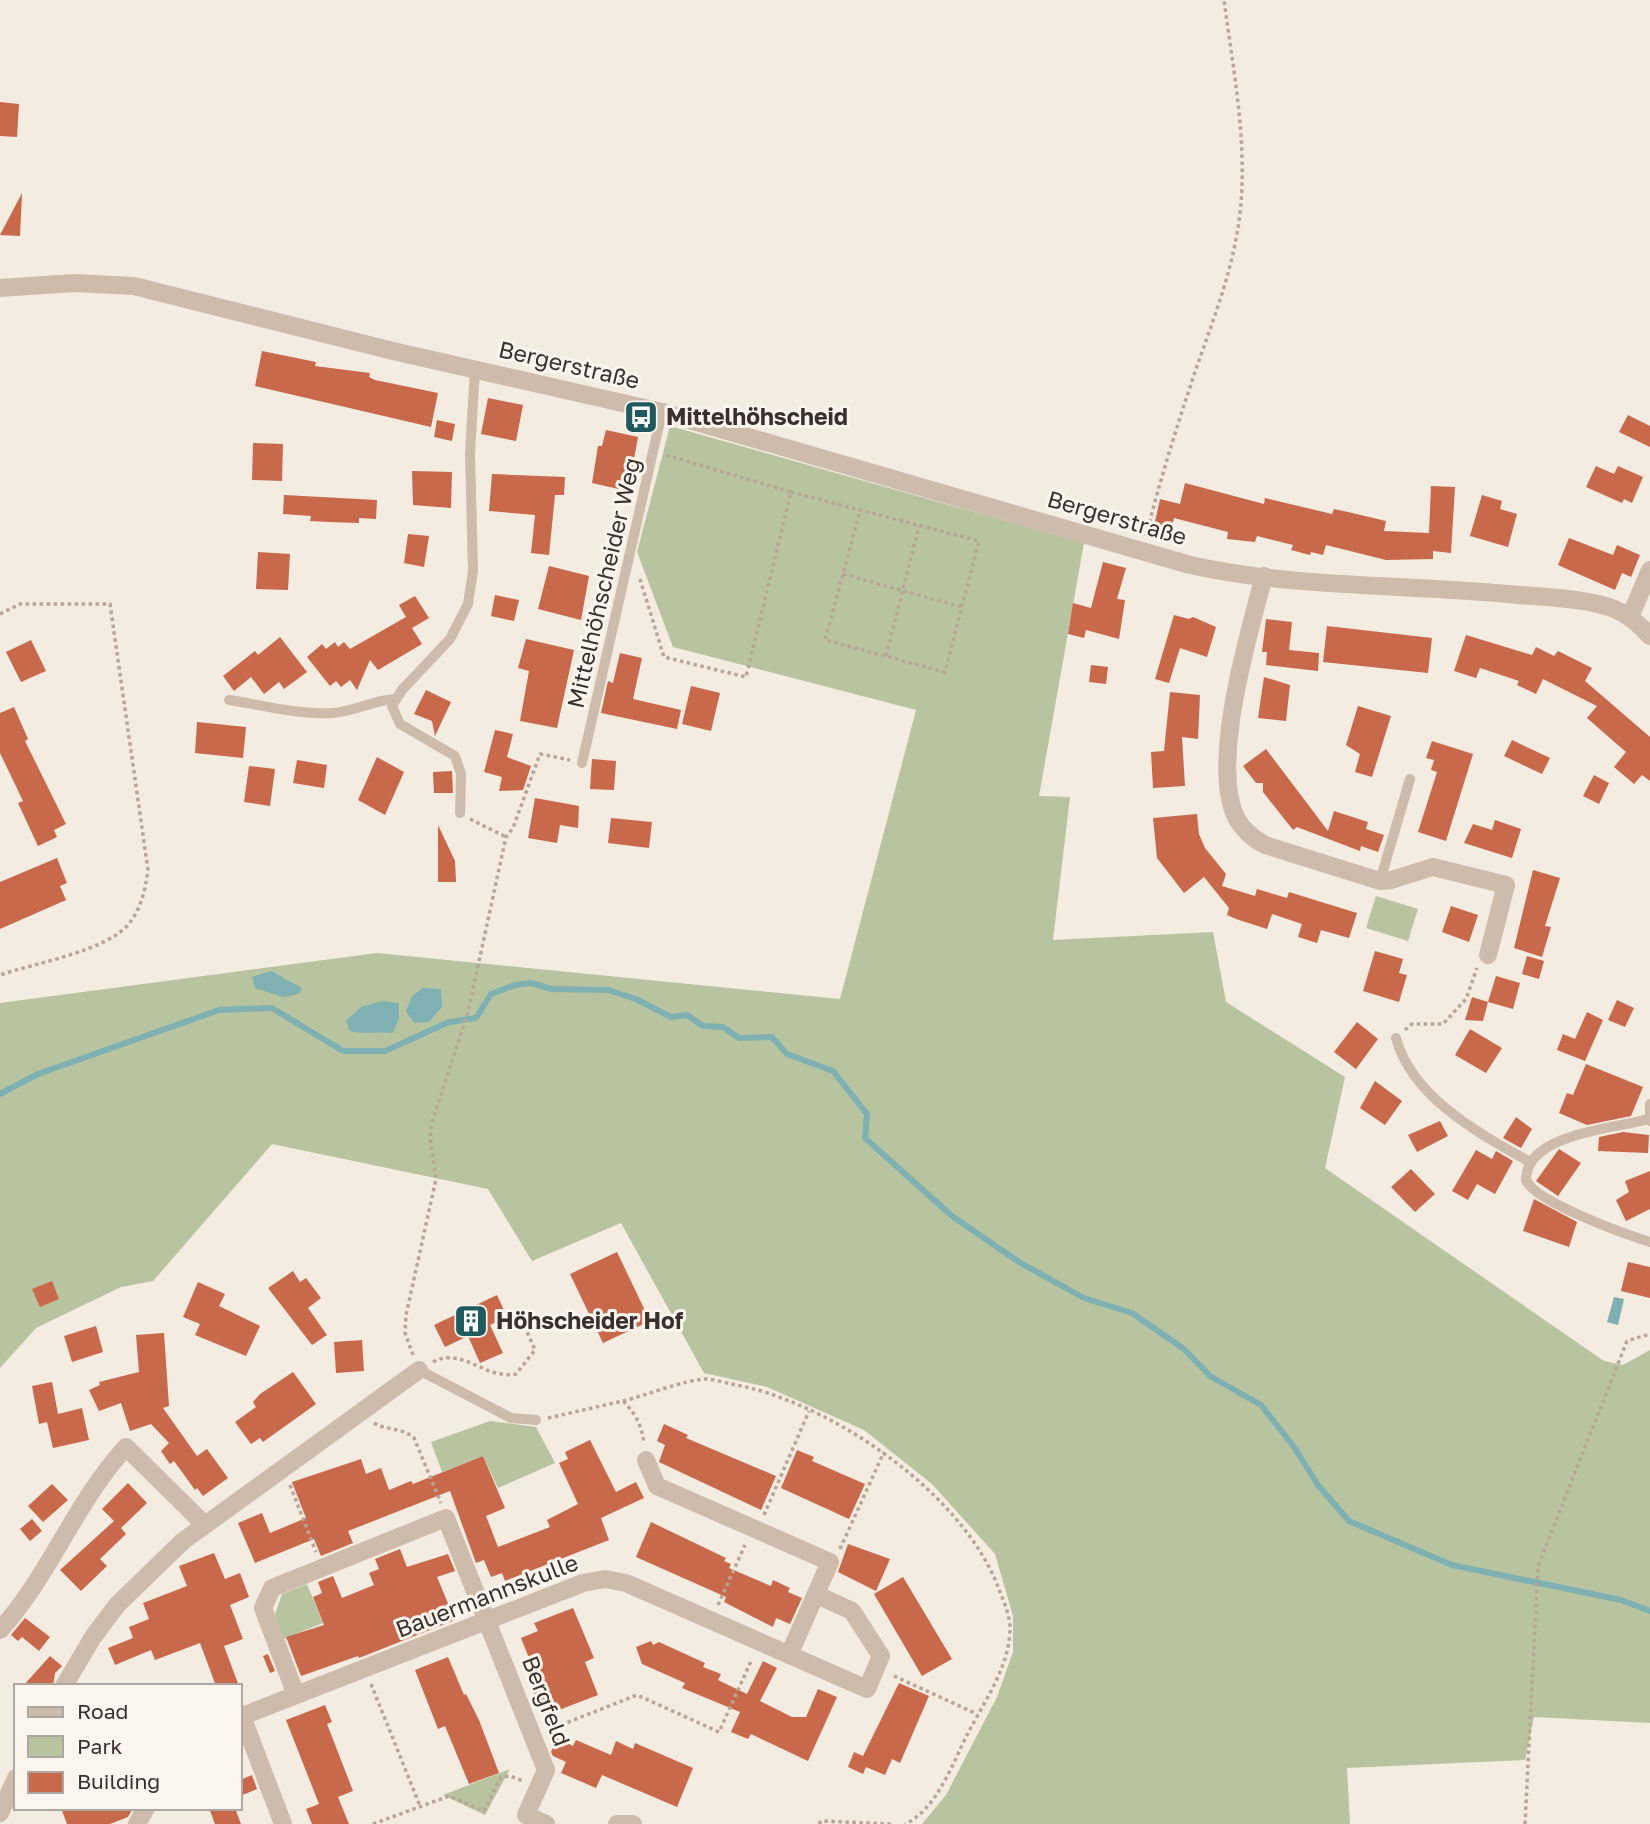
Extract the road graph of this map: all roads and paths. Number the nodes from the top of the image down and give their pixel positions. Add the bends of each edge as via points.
1 (1224, 0) edge
2 (0, 288) edge
3 (475, 369) junction
4 (662, 412) junction
5 (654, 451) junction
6 (791, 492) junction
7 (860, 511) junction
8 (919, 526) junction
9 (1142, 551) junction
10 (632, 552) junction
11 (1650, 570) edge
12 (843, 575) junction
13 (1264, 576) junction
14 (902, 591) junction
15 (962, 607) junction
16 (0, 614) edge
17 (1630, 617) junction
18 (1650, 636) edge
19 (886, 656) junction
20 (395, 699) junction
21 (229, 700) dead end
22 (582, 763) joint
23 (1410, 779) dead end
24 (460, 813) joint
25 (506, 837) junction
26 (1380, 881) junction
27 (1488, 955) joint
28 (0, 975) edge
29 (1396, 1038) joint
30 (1650, 1104) edge
31 (1649, 1120) edge
32 (1530, 1162) junction
33 (1650, 1242) edge
34 (522, 1320) dead end
35 (1650, 1334) edge
36 (419, 1370) junction
37 (623, 1402) junction
38 (364, 1411) junction
39 (808, 1411) junction
40 (536, 1420) joint
41 (884, 1452) junction
42 (646, 1460) joint
43 (284, 1469) junction
44 (446, 1518) junction
45 (205, 1525) junction
46 (755, 1529) junction
47 (831, 1562) junction
48 (322, 1567) junction
49 (817, 1595) junction
50 (712, 1620) junction
51 (489, 1622) junction
52 (0, 1630) edge
53 (760, 1641) junction
54 (789, 1654) junction
55 (881, 1656) junction
56 (365, 1669) junction
57 (65, 1684) edge
58 (296, 1695) junction
59 (978, 1714) junction
60 (242, 1716) edge
61 (242, 1719) edge
62 (533, 1736) junction
63 (14, 1782) edge
64 (538, 1788) junction
65 (420, 1806) junction
66 (0, 1813) edge
67 (283, 1824) edge
68 (373, 1824) edge
69 (546, 1824) edge
70 (617, 1824) edge
71 (634, 1824) edge
72 (818, 1824) edge
73 (892, 1824) edge
74 (905, 1824) edge
75 (1525, 1824) edge

1 - 9 path via 1240,133 1238,229 1225,286 1164,468
2 - 3 street, Bergerstraße via 74,283 134,286
3 - 4 street, Bergerstraße
3 - 20 lane via 470,453 473,571 468,604 450,639
4 - 5 lane, Mittelhöhscheider Weg
4 - 9 street, Bergerstraße
5 - 6 path
5 - 10 lane, Mittelhöhscheider Weg
6 - 7 path
6 - 10 path via 746,677 664,657
7 - 8 path
7 - 12 path
8 - 14 path
8 - 15 path via 979,541
9 - 13 street, Bergerstraße via 1210,569
10 - 22 lane, Mittelhöhscheider Weg
11 - 17 street
12 - 14 path
12 - 19 path via 825,640
13 - 17 street, Bergerstraße via 1576,600
13 - 26 street via 1239,665 1231,731 1229,794 1235,816 1265,845
14 - 15 path
14 - 19 path
15 - 19 path via 945,672
16 - 28 path via 20,604 110,604 148,870 140,905 117,934 88,948
17 - 18 street
20 - 21 lane via 331,713
20 - 24 lane via 400,724 455,756 461,774
22 - 25 path via 540,754
23 - 26 lane
24 - 25 path
25 - 36 path via 462,1029 430,1137 436,1179 405,1334
26 - 27 street via 1433,867 1506,886
27 - 29 path via 1477,965 1466,999 1443,1024 1412,1024
29 - 32 lane via 1407,1067 1440,1102 1478,1132
30 - 31 lane
31 - 32 lane via 1564,1139
32 - 33 lane via 1526,1180 1534,1191
34 - 36 path via 535,1350 516,1374 488,1373 457,1356 442,1357
35 - 75 path via 1626,1341 1538,1566
36 - 38 street
36 - 40 lane via 511,1418
37 - 39 path via 705,1380 760,1388
37 - 40 path
37 - 42 path via 635,1413 643,1431
38 - 43 street
38 - 44 path via 374,1424 414,1438
39 - 41 path
39 - 46 path
41 - 47 path via 834,1564
41 - 59 path via 918,1479 988,1559 1008,1615 1008,1645
42 - 46 street via 657,1486
43 - 45 street
43 - 48 path
44 - 48 street
44 - 51 street, Bergfeld
45 - 52 street via 119,1444 43,1575
45 - 57 street via 131,1588 93,1637
46 - 47 street
46 - 50 path
47 - 49 street
48 - 58 street via 272,1588 263,1608
49 - 54 street
49 - 55 street via 852,1611
50 - 51 street, Bauermannskulle via 606,1579 583,1583
50 - 53 street, Bauermannskulle
51 - 56 street, Bauermannskulle
51 - 62 street, Bergfeld
53 - 54 street, Bauermannskulle
53 - 62 path via 719,1732 636,1695
54 - 55 street, Bauermannskulle via 867,1689
55 - 59 path via 895,1678
56 - 58 street, Bauermannskulle
56 - 65 path
58 - 60 street, Bauermannskulle
59 - 74 path via 920,1817
61 - 67 street
62 - 64 street, Bergfeld via 546,1770
63 - 66 street
64 - 65 path via 510,1776 501,1777 484,1811 449,1796
64 - 69 street, Bergfeld via 526,1815
65 - 68 path
70 - 71 street
72 - 73 path

